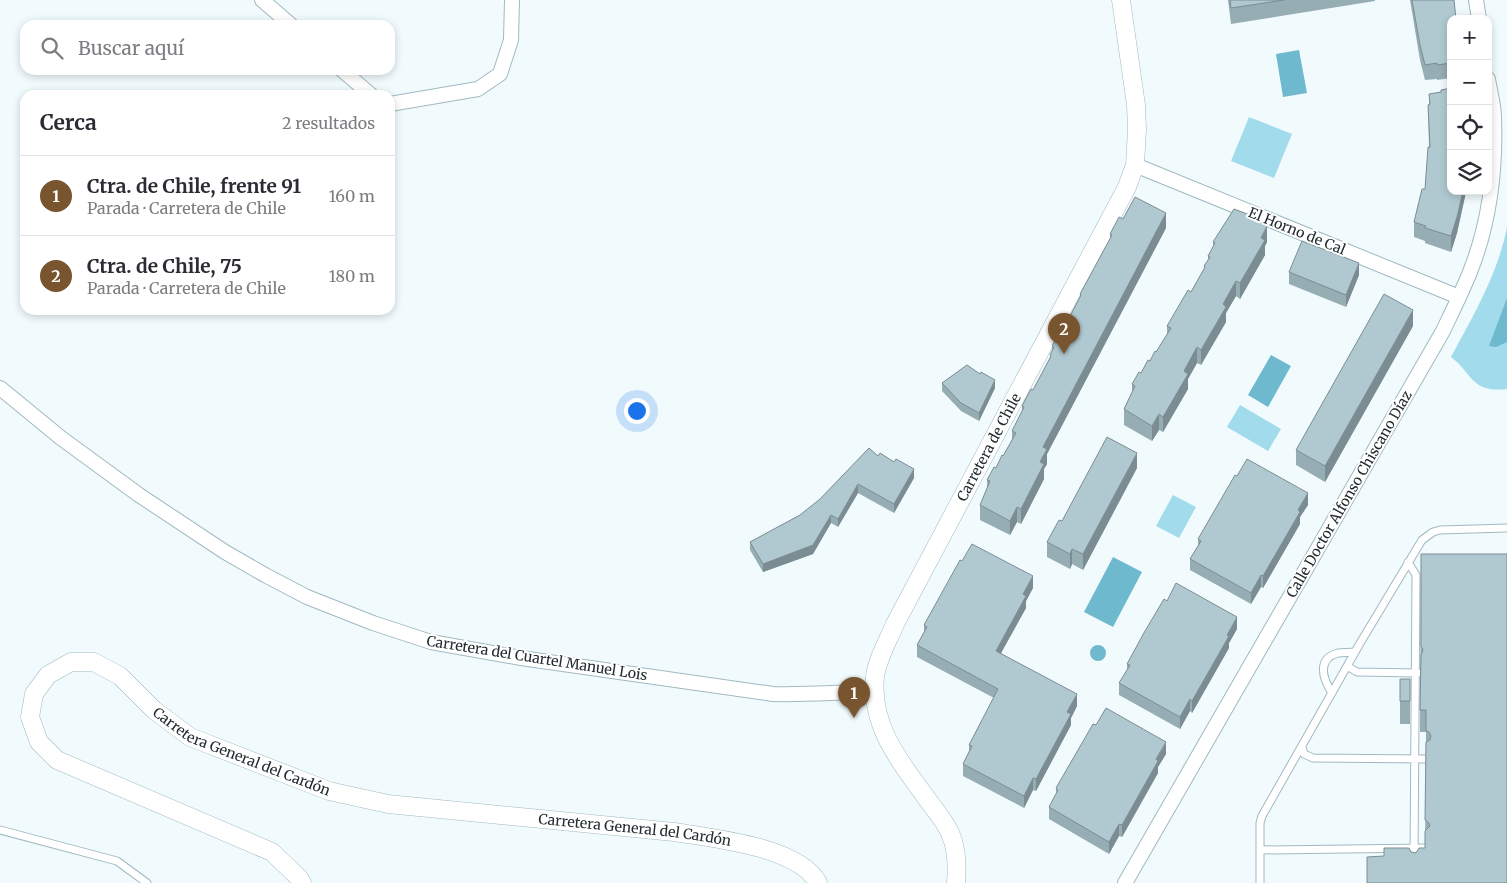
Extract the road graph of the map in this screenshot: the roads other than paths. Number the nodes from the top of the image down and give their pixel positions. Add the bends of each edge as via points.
1 (262, 0) edge
2 (512, 0) edge
3 (1121, 0) edge
4 (1476, 0) edge
5 (1478, 15) edge
6 (285, 20) edge
7 (348, 75) edge
8 (365, 90) edge
9 (395, 103) edge
10 (1492, 104) edge
11 (1135, 165) junction
12 (1459, 297) junction
13 (0, 388) edge
14 (1507, 528) edge
15 (1408, 562) junction
16 (1354, 652) junction
17 (1347, 666) junction
18 (1418, 673) dead end
19 (875, 692) junction
20 (1332, 693) junction
21 (1302, 747) junction
22 (1426, 759) edge
23 (0, 830) edge
24 (1425, 848) edge
25 (1260, 850) junction
26 (1414, 870) edge
27 (147, 883) edge
28 (302, 883) edge
29 (818, 883) edge
30 (956, 883) edge
31 (1125, 883) edge
32 (1260, 883) edge

1 - 6 street
2 - 9 street via 511,40 500,74 478,89
3 - 11 street, Carretera de Chile via 1136,105
4 - 5 street
7 - 8 street
10 - 12 street, Calle Doctor Alfonso Chiscano Díaz via 1492,186 1471,271
11 - 12 street, El Horno de Cal
11 - 19 street, Carretera de Chile via 1127,187 895,624 879,660
12 - 31 street, Calle Doctor Alfonso Chiscano Díaz via 1443,331
13 - 19 street, Carretera del Cuartel Manuel Lois via 61,438 225,552 307,596 373,623 431,642 521,658 773,694
14 - 15 lane via 1433,532 1422,540
15 - 16 lane
15 - 26 lane via 1416,575
16 - 17 lane
16 - 20 lane via 1338,653 1326,661 1324,678
17 - 18 lane via 1357,672
17 - 20 lane
19 - 30 street, Carretera de Chile via 877,714 884,735 944,822 954,843
20 - 21 lane
21 - 22 lane via 1304,754 1313,758
21 - 25 lane via 1262,816
23 - 27 lane via 117,861
24 - 25 lane
25 - 32 lane
28 - 29 street, Carretera General del Cardón via 272,852 57,760 39,742 30,717 34,694 48,675 71,662 94,662 120,676 154,710 190,737 329,791 388,804 674,832 743,844 788,857 808,869

